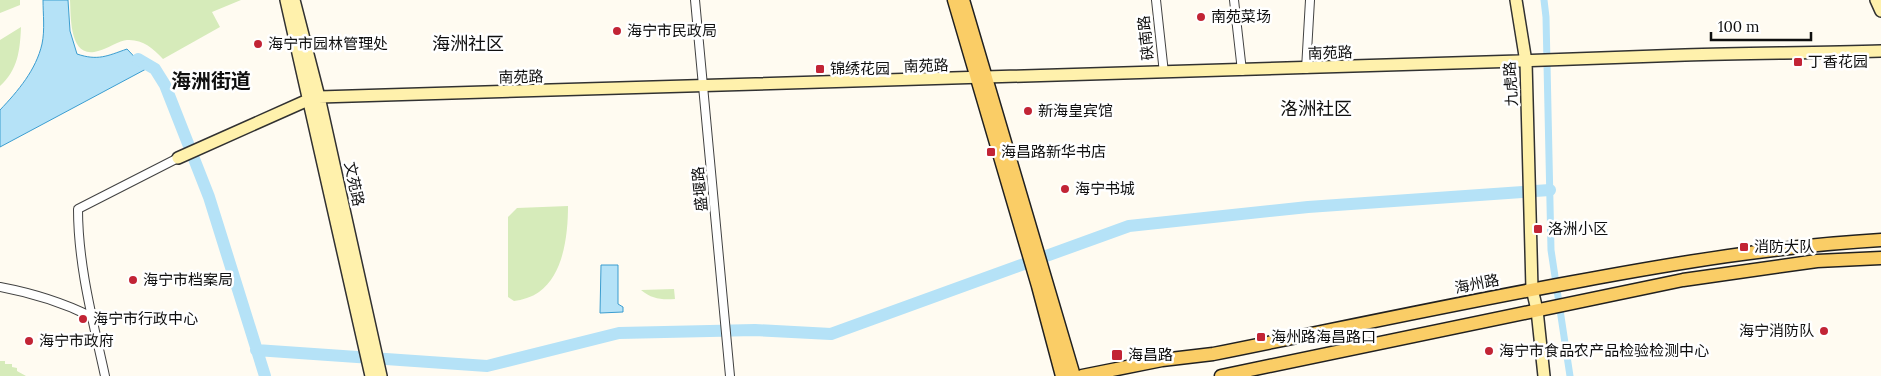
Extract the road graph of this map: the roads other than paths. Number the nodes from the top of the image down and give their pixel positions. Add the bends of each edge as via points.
1 (286, 0) edge
2 (294, 0) edge
3 (695, 0) edge
4 (954, 0) edge
5 (963, 0) edge
6 (1156, 0) edge
7 (1234, 0) edge
8 (1310, 0) edge
9 (1516, 0) edge
10 (1876, 0) edge
11 (1881, 11) edge
12 (1881, 51) edge
13 (1529, 62) junction
14 (1306, 69) junction
15 (1242, 71) junction
16 (1164, 74) junction
17 (982, 79) junction
18 (705, 87) junction
19 (314, 99) junction
20 (178, 158) joint
21 (1881, 240) edge
22 (1881, 258) edge
23 (1042, 284) junction
24 (0, 287) edge
25 (1537, 289) junction
26 (1541, 309) junction
27 (92, 317) junction
28 (367, 334) junction
29 (105, 376) edge
30 (371, 376) edge
31 (381, 376) edge
32 (730, 376) edge
33 (1062, 376) edge
34 (1074, 376) edge
35 (1082, 376) edge
36 (1221, 376) edge
37 (1544, 376) edge

1 - 19 street, 文苑路
2 - 19 street, 文苑路
3 - 18 street, 盛堰路
4 - 17 main road
5 - 17 main road
6 - 16 street, 硖南路
7 - 15 street
8 - 14 street
9 - 13 street, 九虎路
10 - 11 street
12 - 13 street, 南苑路
13 - 14 street, 南苑路
13 - 25 street, 九虎路 via 1530,216
14 - 15 street, 南苑路
15 - 16 street, 南苑路
16 - 17 street, 南苑路
17 - 18 street, 南苑路
17 - 23 main road
18 - 19 street, 南苑路
18 - 32 street, 盛堰路
19 - 20 street
19 - 28 street, 文苑路
20 - 27 street via 78,209 78,238
21 - 25 main road, 海州路 via 1816,244 1687,262
22 - 26 main road via 1817,261 1683,280
23 - 33 main road
23 - 34 main road
24 - 27 street via 58,302
25 - 26 street, 九虎路
25 - 35 main road, 海州路 via 1213,354 1162,360
26 - 36 main road
26 - 37 street
27 - 29 street
28 - 30 street, 文苑路
28 - 31 street, 文苑路

